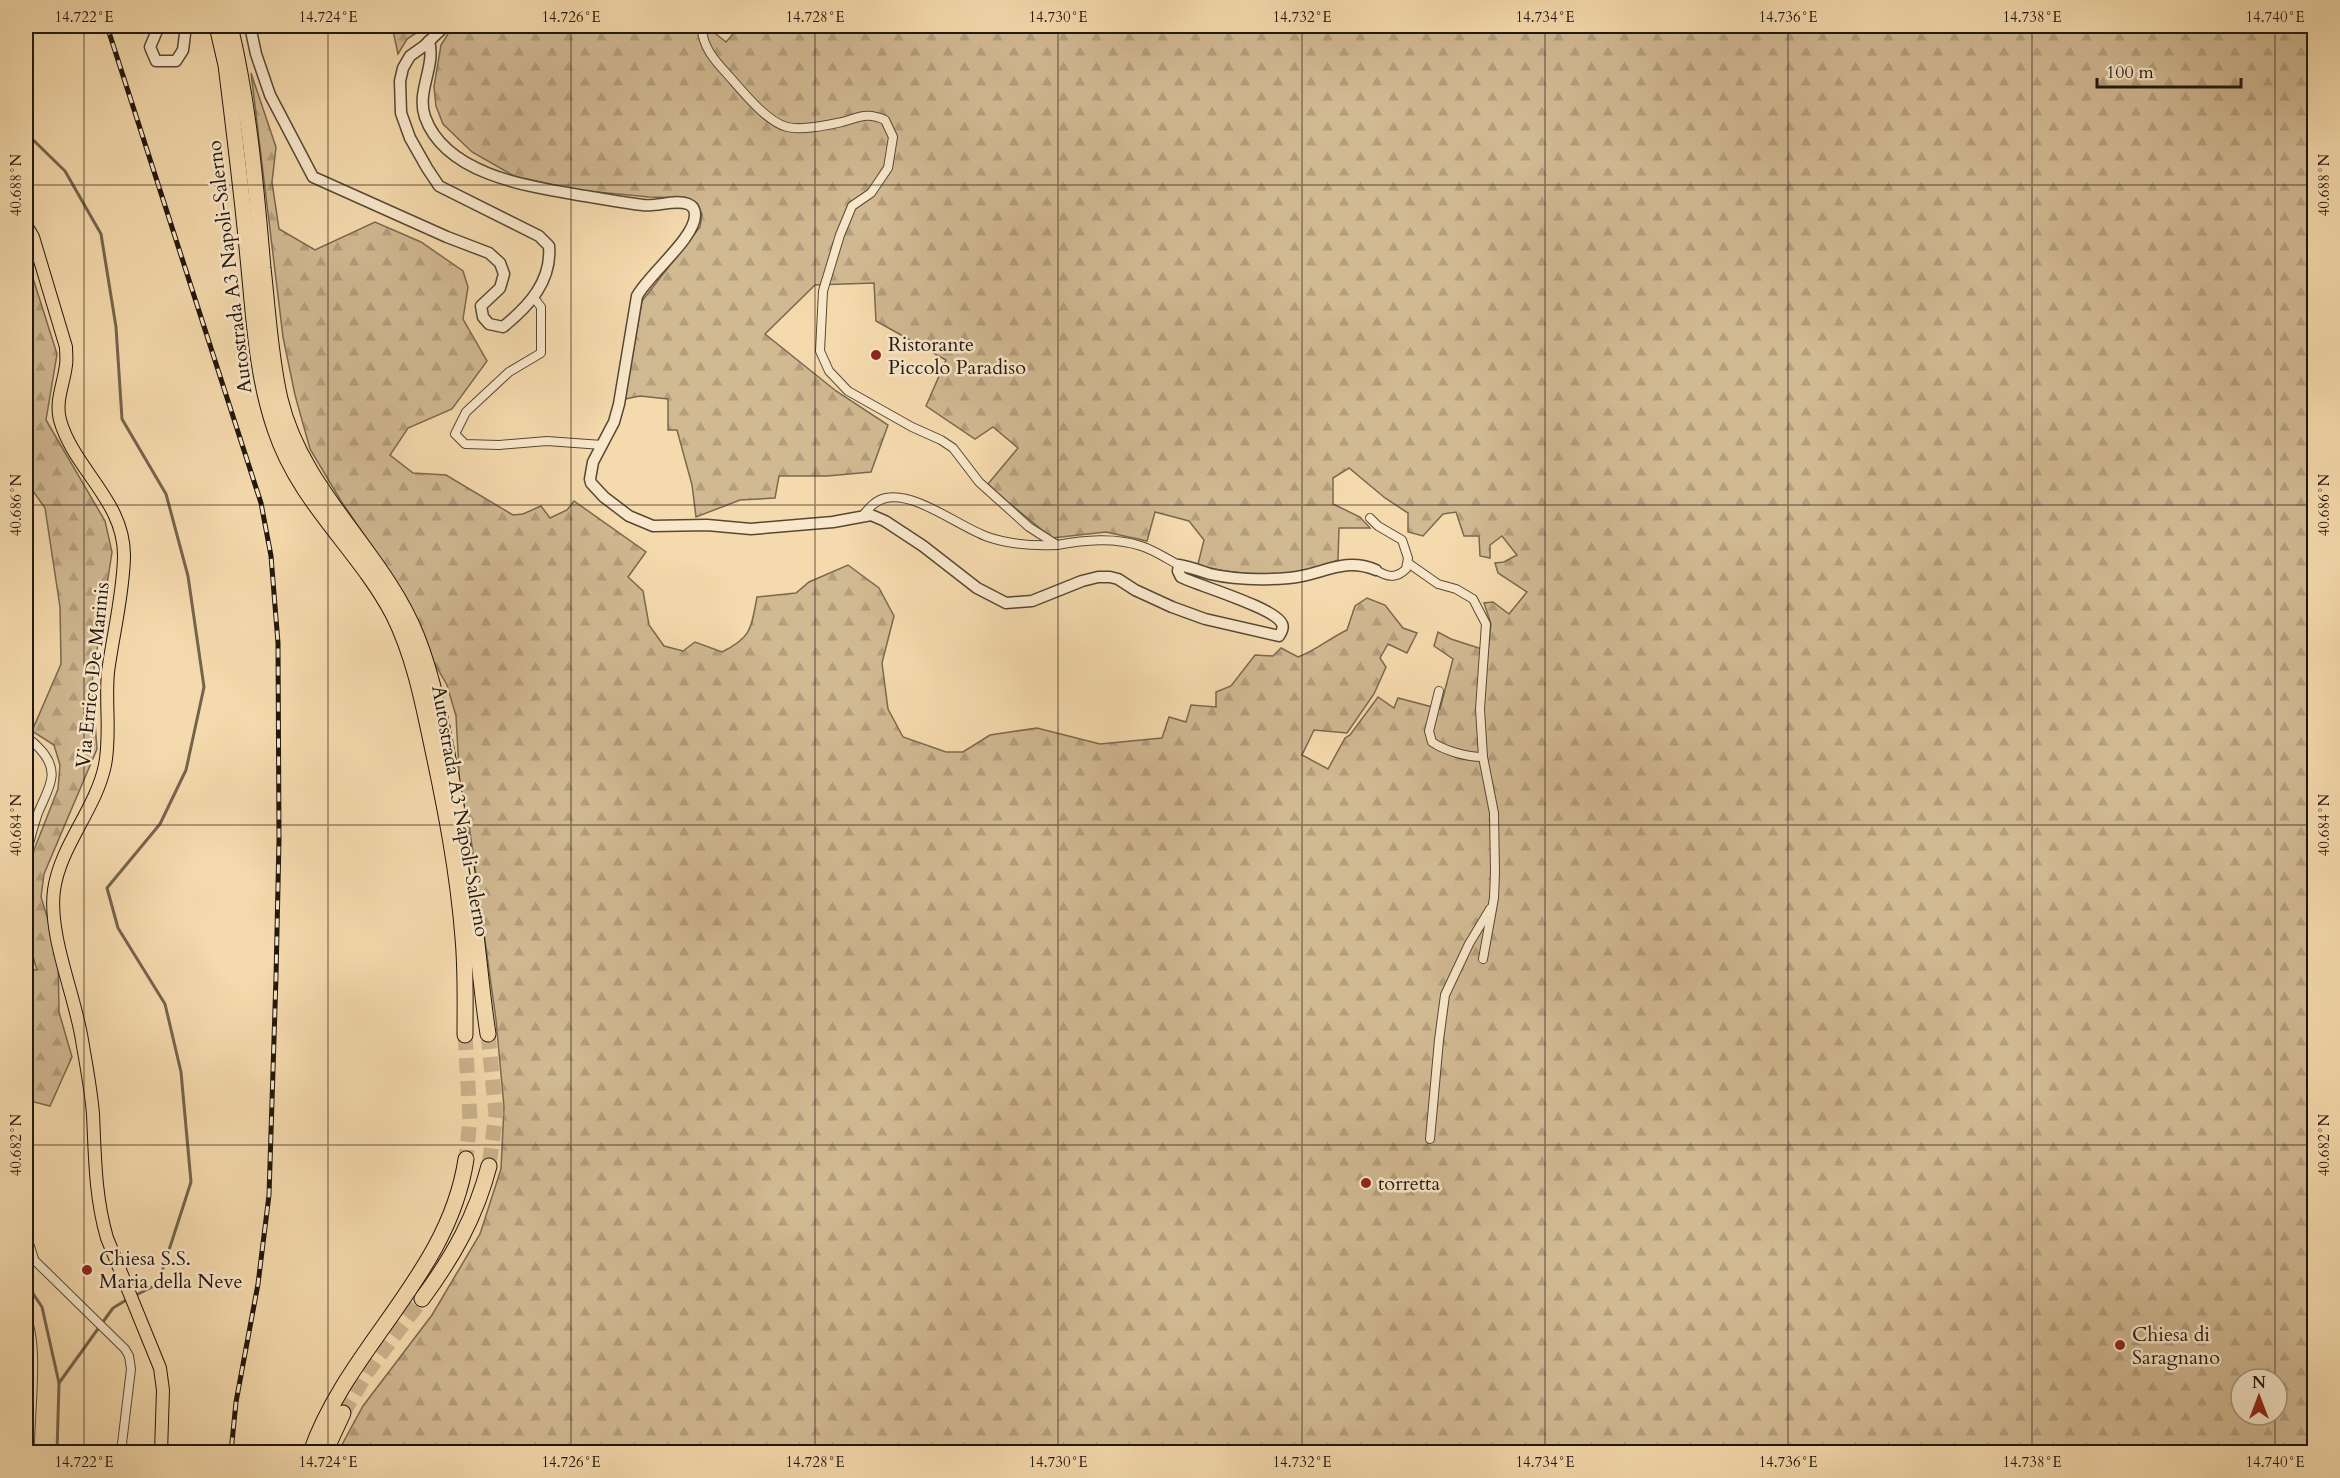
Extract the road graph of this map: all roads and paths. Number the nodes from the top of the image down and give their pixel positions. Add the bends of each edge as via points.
1 (159, 26) edge
2 (186, 26) edge
3 (250, 26) edge
4 (444, 26) edge
5 (702, 26) edge
6 (224, 27) edge
7 (429, 41) junction
8 (26, 225) edge
9 (534, 298) junction
10 (602, 445) junction
11 (864, 514) junction
12 (1370, 518) dead end
13 (1057, 545) junction
14 (1408, 563) junction
15 (1179, 565) junction
16 (1381, 573) joint
17 (1439, 691) dead end
18 (26, 738) edge
19 (1483, 757) junction
20 (26, 854) edge
21 (1492, 906) junction
22 (470, 941) junction
23 (1484, 959) dead end
24 (488, 1034) tunnel mouth
25 (465, 1035) tunnel mouth
26 (1430, 1138) dead end
27 (466, 1160) tunnel mouth
28 (489, 1166) tunnel mouth
29 (26, 1234) edge
30 (26, 1252) edge
31 (34, 1259) junction
32 (422, 1299) tunnel mouth
33 (26, 1318) edge
34 (343, 1413) tunnel mouth
35 (30, 1452) edge
36 (121, 1452) edge
37 (161, 1452) edge
38 (310, 1452) edge
39 (325, 1452) edge

1 - 2 street via 150,47 156,61 176,61 183,50
3 - 9 street via 270,95 313,177 489,253 500,263 504,274 500,288 482,306 483,317 489,324 503,327
4 - 7 street
5 - 13 street via 711,56 749,99 787,128 822,126 871,114 885,120 893,136 888,168 871,194 852,206 840,235 823,291 820,351 829,371 848,391 953,448 979,482 1029,527
6 - 22 highway, Autostrada A3 Napoli-Salerno via 257,351 271,417 284,452 309,498 376,587 410,656 443,766
7 - 9 street via 410,56 403,68 400,97 405,126 439,186 546,241 550,253 548,271
7 - 10 street via 432,60 423,93 425,116 439,140 463,161 508,182 644,206 684,203 694,210 687,234 637,296 619,404
8 - 37 main road, Via Errico De Marinis via 66,346 60,419 119,522 123,537 120,600 108,673 105,765 97,791 57,873 53,891 57,938 77,1011 86,1065 101,1218 160,1368
9 - 10 street via 540,307 541,353 509,372 466,412 455,434 465,444 548,441
10 - 11 street via 592,468 591,483 629,516 653,526 751,529 833,522
11 - 13 street via 874,503 902,498 918,502 987,537 1011,544
11 - 15 street via 885,521 977,588 1006,603 1032,601 1082,581 1110,577 1172,608 1279,636 1283,631 1276,617 1181,577
12 - 14 street via 1402,540
13 - 15 street via 1096,540 1121,542 1142,546
14 - 16 street via 1401,573 1391,577
14 - 19 street via 1438,584 1473,599 1486,624 1480,709
15 - 16 street via 1243,579 1290,578 1338,566 1369,568
17 - 19 street via 1429,731 1432,742
18 - 20 street via 32,740 52,766 50,790
19 - 21 street via 1494,813 1496,872
21 - 23 street
21 - 26 street via 1445,995
22 - 24 highway, Autostrada A3 Napoli-Salerno
22 - 25 highway, Autostrada A3 Napoli-Salerno
27 - 38 highway via 459,1196 436,1249 337,1396
28 - 32 highway via 465,1233
29 - 31 street
30 - 31 street
31 - 36 street via 124,1349 130,1363
33 - 35 street via 32,1353
34 - 39 highway

